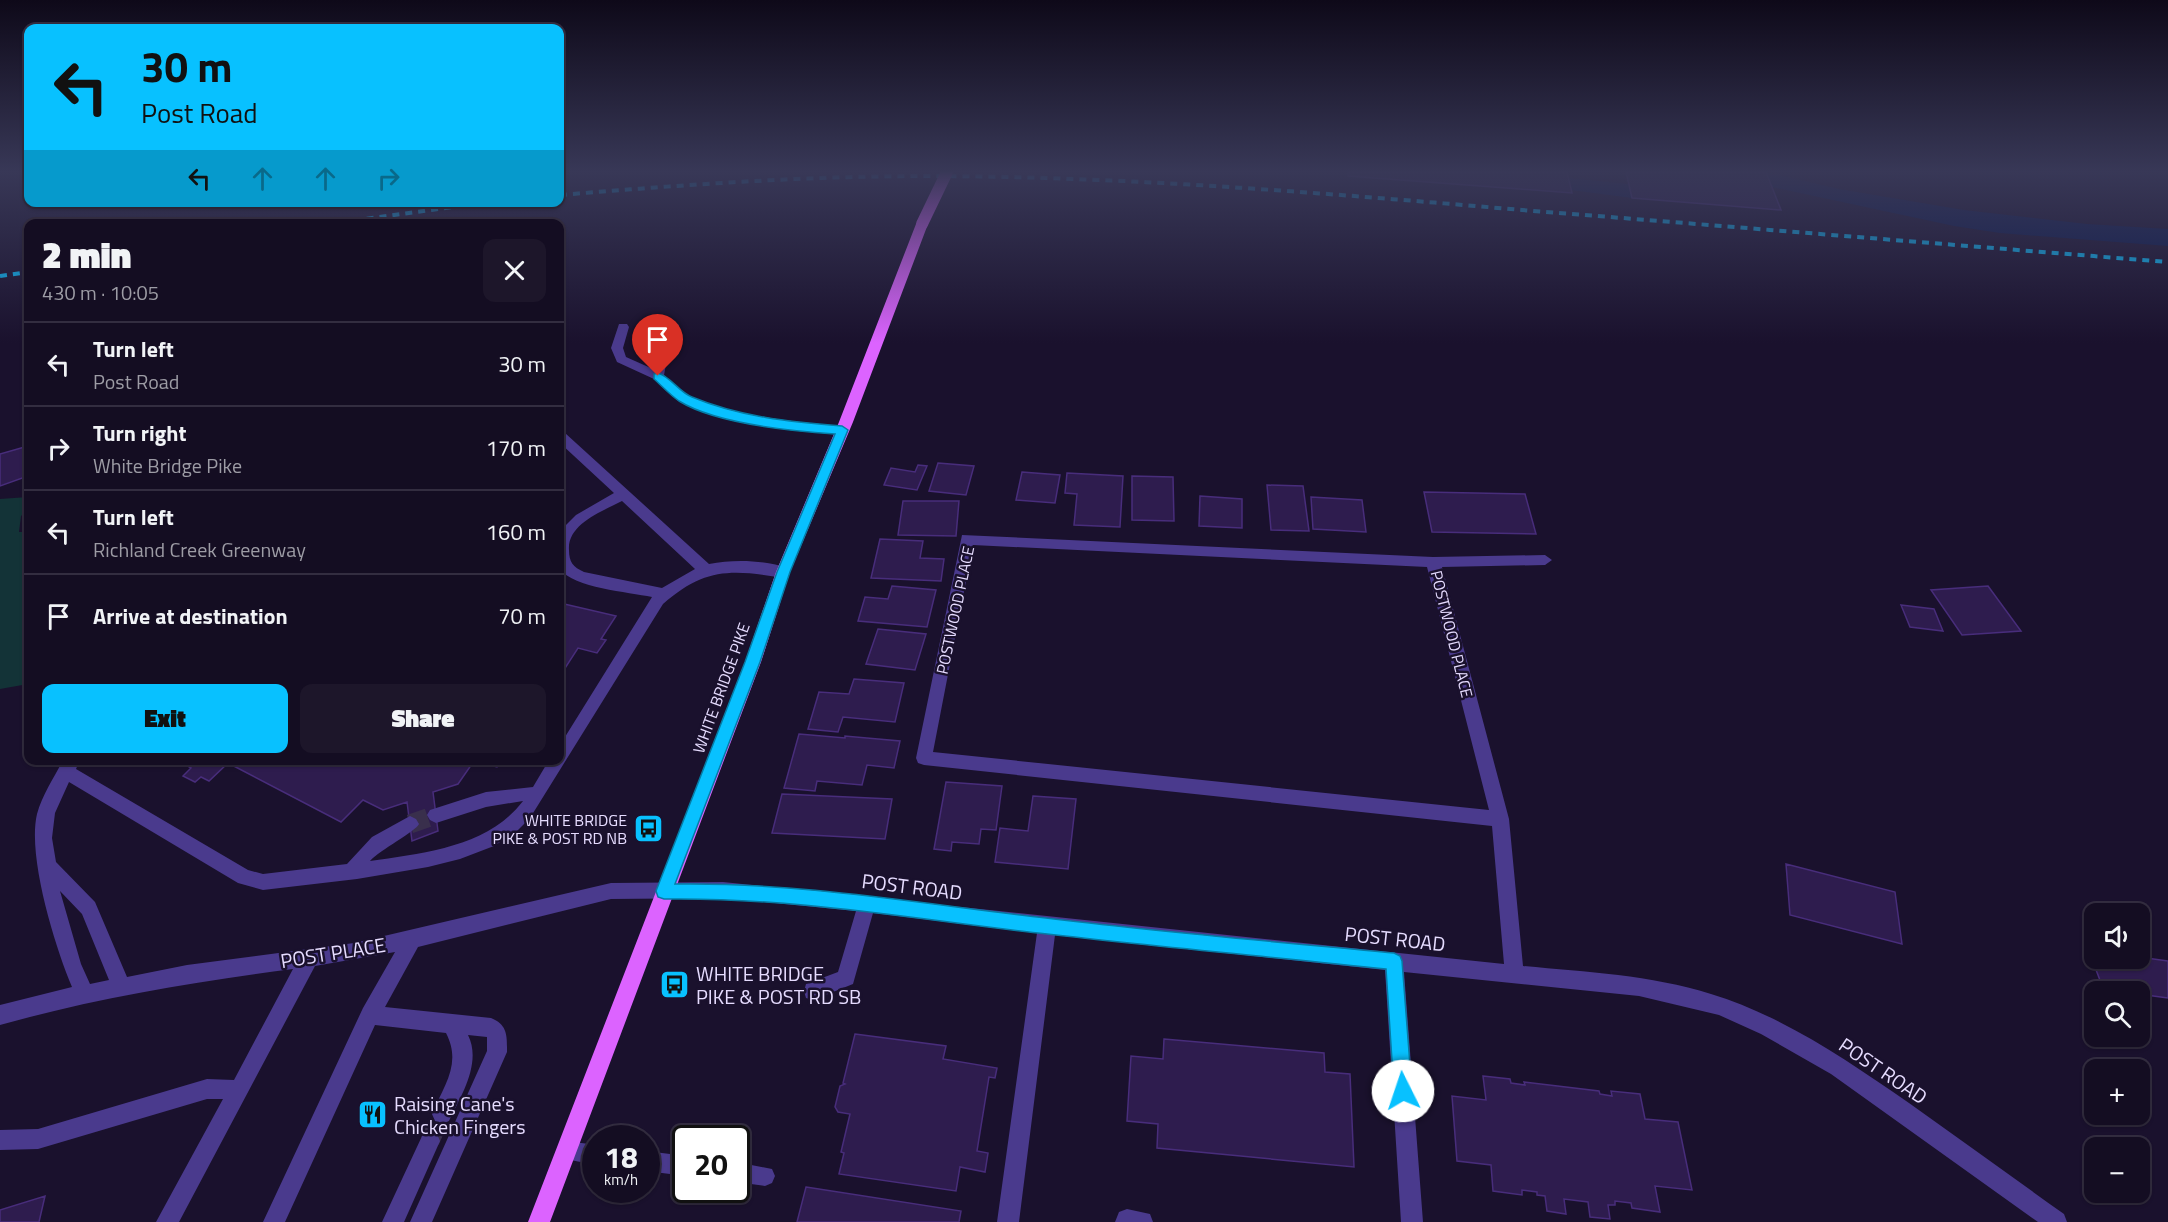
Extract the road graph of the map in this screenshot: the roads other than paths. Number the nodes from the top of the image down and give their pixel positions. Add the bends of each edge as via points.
1 (920, 229) edge
2 (673, 325) dead end
3 (623, 327) dead end
4 (658, 376) junction
5 (842, 430) junction
6 (564, 440) edge
7 (623, 494) junction
8 (564, 534) edge
9 (1545, 560) dead end
10 (1433, 562) junction
11 (564, 565) edge
12 (706, 570) junction
13 (783, 572) junction
14 (664, 594) junction
15 (564, 752) edge
16 (556, 765) edge
17 (69, 766) edge
18 (537, 794) junction
19 (436, 815) tunnel mouth
20 (1500, 819) junction
21 (410, 825) tunnel mouth
22 (49, 867) junction
23 (353, 870) junction
24 (664, 891) junction
25 (867, 903) junction
26 (1047, 926) junction
27 (412, 940) junction
28 (309, 958) junction
29 (1394, 961) junction
30 (1514, 974) junction
31 (121, 986) junction
32 (813, 991) dead end
33 (85, 994) junction
34 (0, 1015) edge
35 (370, 1015) junction
36 (452, 1024) junction
37 (239, 1090) junction
38 (442, 1114) tunnel mouth
39 (0, 1140) edge
40 (430, 1141) tunnel mouth
41 (567, 1151) junction
42 (582, 1153) edge
43 (750, 1174) edge
44 (765, 1176) dead end
45 (167, 1222) edge
46 (274, 1222) edge
47 (393, 1222) edge
48 (422, 1222) edge
49 (539, 1222) edge
50 (1008, 1222) edge
51 (1126, 1222) edge
52 (1142, 1222) edge
53 (1412, 1222) edge
54 (2056, 1222) edge

1 - 5 main road, WHITE BRIDGE PIKE, bridge
2 - 4 street
3 - 4 street via 617,348 621,359
4 - 5 street via 683,398 716,412 790,426
5 - 13 main road, WHITE BRIDGE PIKE
6 - 7 street
7 - 8 street via 569,527
7 - 12 street
9 - 10 street
10 - 20 street, POSTWOOD PLACE
10 - 20 street, POSTWOOD PLACE via 967,539 924,758
11 - 14 street via 581,577
12 - 13 street via 751,567
12 - 14 street
13 - 24 main road, WHITE BRIDGE PIKE via 753,662
14 - 15 street
16 - 18 street
17 - 22 street via 43,827
17 - 23 street via 249,880 263,882
18 - 19 street via 497,796
18 - 23 street via 509,828 479,845 436,857
20 - 30 street, POSTWOOD PLACE
21 - 23 street via 374,844
22 - 31 street via 89,908
22 - 33 street via 53,901
24 - 25 street, POST ROAD via 723,890
24 - 27 street, POST PLACE via 611,891
24 - 41 main road, WHITE BRIDGE PIKE
25 - 26 street, POST ROAD
25 - 32 street via 846,978
26 - 29 street, POST ROAD
26 - 50 street
27 - 28 street, POST PLACE
27 - 35 street
28 - 31 street, POST PLACE
28 - 37 street
29 - 30 street, POST ROAD
29 - 53 street
30 - 54 street, POST ROAD via 1639,987 1718,1006 1749,1018 1855,1077
31 - 33 street, POST PLACE
33 - 34 street, POST PLACE
35 - 36 street
35 - 46 street
36 - 38 street via 463,1045 461,1073
36 - 48 street via 491,1028 497,1033 497,1052
37 - 39 street via 207,1089 38,1139
37 - 45 street
40 - 47 street
41 - 42 street
41 - 49 main road, WHITE BRIDGE PIKE
43 - 44 street
51 - 52 street

